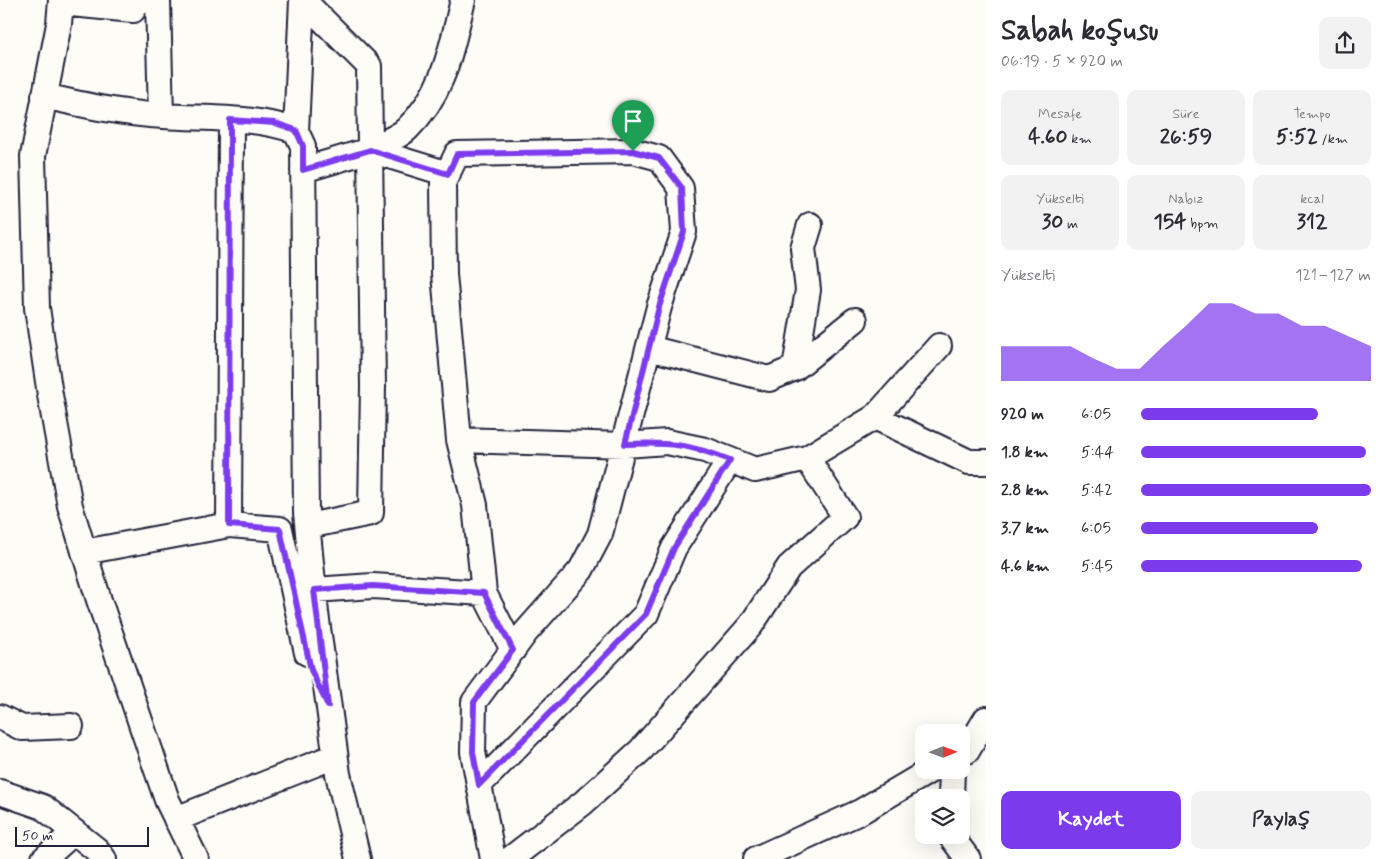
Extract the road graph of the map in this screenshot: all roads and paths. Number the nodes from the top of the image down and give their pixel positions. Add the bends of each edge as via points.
1 (139, 0) edge
2 (158, 0) edge
3 (463, 0) edge
4 (61, 2) edge
5 (44, 96) junction
6 (161, 116) junction
7 (230, 120) junction
8 (296, 130) junction
9 (370, 150) junction
10 (303, 170) junction
11 (448, 174) junction
12 (810, 225) dead end
13 (855, 320) dead end
14 (939, 346) dead end
15 (649, 348) junction
16 (795, 368) junction
17 (875, 417) junction
18 (459, 440) junction
19 (625, 444) junction
20 (807, 458) junction
21 (730, 460) junction
22 (986, 462) edge
23 (229, 525) junction
24 (308, 526) junction
25 (84, 552) junction
26 (314, 590) junction
27 (484, 593) junction
28 (513, 650) junction
29 (328, 706) junction
30 (0, 717) edge
31 (986, 719) edge
32 (71, 726) dead end
33 (971, 750) edge
34 (335, 756) junction
35 (916, 779) edge
36 (479, 785) junction
37 (0, 792) edge
38 (176, 819) junction
39 (74, 832) junction
40 (957, 844) edge
41 (354, 857) edge
42 (44, 859) edge
43 (104, 859) edge
44 (196, 859) edge
45 (493, 859) edge
46 (510, 859) edge
47 (756, 859) edge
48 (968, 859) edge

1 - 4 street via 133,10
2 - 6 street
3 - 9 street via 449,63 427,105 406,130
4 - 5 street
5 - 6 street
5 - 25 street via 33,156 37,308 70,506
6 - 7 street
7 - 8 street via 275,123
7 - 23 street
8 - 9 street via 302,0 369,66
8 - 10 street via 303,146
9 - 10 street
9 - 11 street
9 - 24 street via 371,513
10 - 24 street
11 - 15 street via 457,154 633,151 659,158 682,188 684,232
11 - 18 street via 443,183 444,274
12 - 16 street via 802,248 808,290
13 - 16 street
14 - 17 street
15 - 16 street via 769,379
15 - 19 street
17 - 20 street
17 - 22 street via 969,462
18 - 19 street
18 - 27 street via 475,504
19 - 21 street via 667,442 705,450
19 - 28 street via 600,534 582,570
20 - 21 street via 755,470
20 - 46 street via 845,517 789,567 751,625 641,750 584,803
21 - 36 street via 674,548 646,614
23 - 25 street
23 - 29 street via 280,529 311,670
24 - 26 street
25 - 38 street via 136,715
26 - 27 street via 373,586
26 - 29 street
27 - 28 street
28 - 36 street via 474,702 473,752
29 - 34 street
30 - 32 street via 22,728
31 - 33 street
34 - 38 street
34 - 41 street
35 - 47 street via 860,812
36 - 45 street
37 - 39 street via 43,807
38 - 44 street
39 - 42 street
39 - 43 street
40 - 48 street

